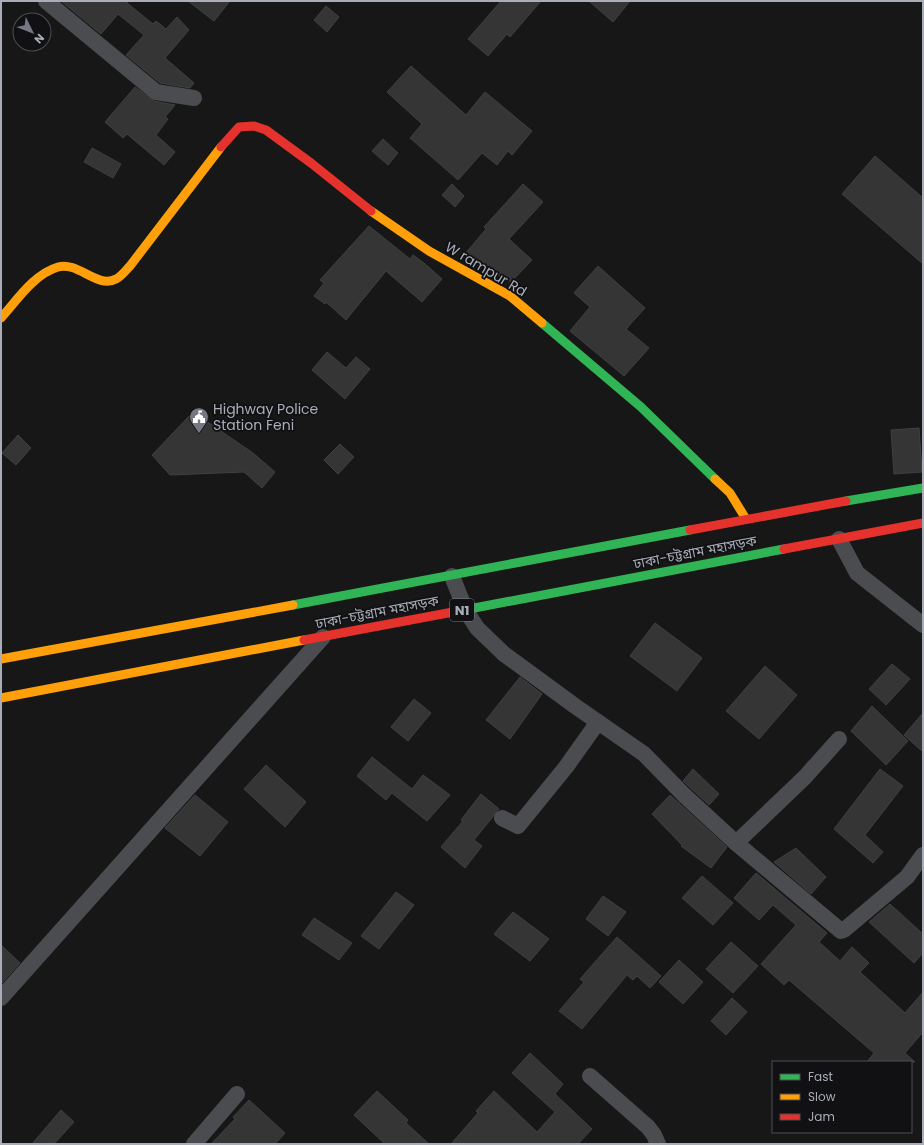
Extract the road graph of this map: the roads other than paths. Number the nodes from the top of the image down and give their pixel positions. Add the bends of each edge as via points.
1 (46, 1) edge
2 (194, 98) dead end
3 (1, 318) edge
4 (923, 488) edge
5 (746, 519) junction
6 (923, 523) edge
7 (839, 539) junction
8 (452, 576) junction
9 (465, 609) junction
10 (923, 626) edge
11 (323, 637) junction
12 (1, 659) edge
13 (1, 698) edge
14 (598, 722) junction
15 (839, 739) dead end
16 (502, 818) dead end
17 (736, 843) junction
18 (923, 854) edge
19 (1, 998) edge
20 (590, 1076) dead end
21 (237, 1094) dead end
22 (194, 1144) edge
23 (658, 1144) edge

1 - 2 street via 156,92
3 - 5 main road, W rampur Rd via 26,290 48,271 59,266 104,281 114,280 130,266 227,139 240,127 254,126 266,130 374,214 429,251 510,296 641,407 730,493
4 - 5 main road, ঢাকা-চট্টগ্রাম মহাসড়ক
5 - 8 main road, ঢাকা-চট্টগ্রাম মহাসড়ক
6 - 7 main road, ঢাকা-চট্টগ্রাম মহাসড়ক / N1
7 - 9 main road, ঢাকা-চট্টগ্রাম মহাসড়ক / N1
7 - 10 street via 857,573
8 - 9 street
8 - 12 main road, ঢাকা-চট্টগ্রাম মহাসড়ক
9 - 11 main road, ঢাকা-চট্টগ্রাম মহাসড়ক / N1
9 - 14 street via 477,628 504,654
11 - 13 main road, ঢাকা-চট্টগ্রাম মহাসড়ক / N1
11 - 19 street
14 - 16 street via 566,767 518,826
14 - 17 street via 644,754
15 - 17 street via 805,777
17 - 18 street via 841,931 907,877
20 - 23 street via 648,1127
21 - 22 street

